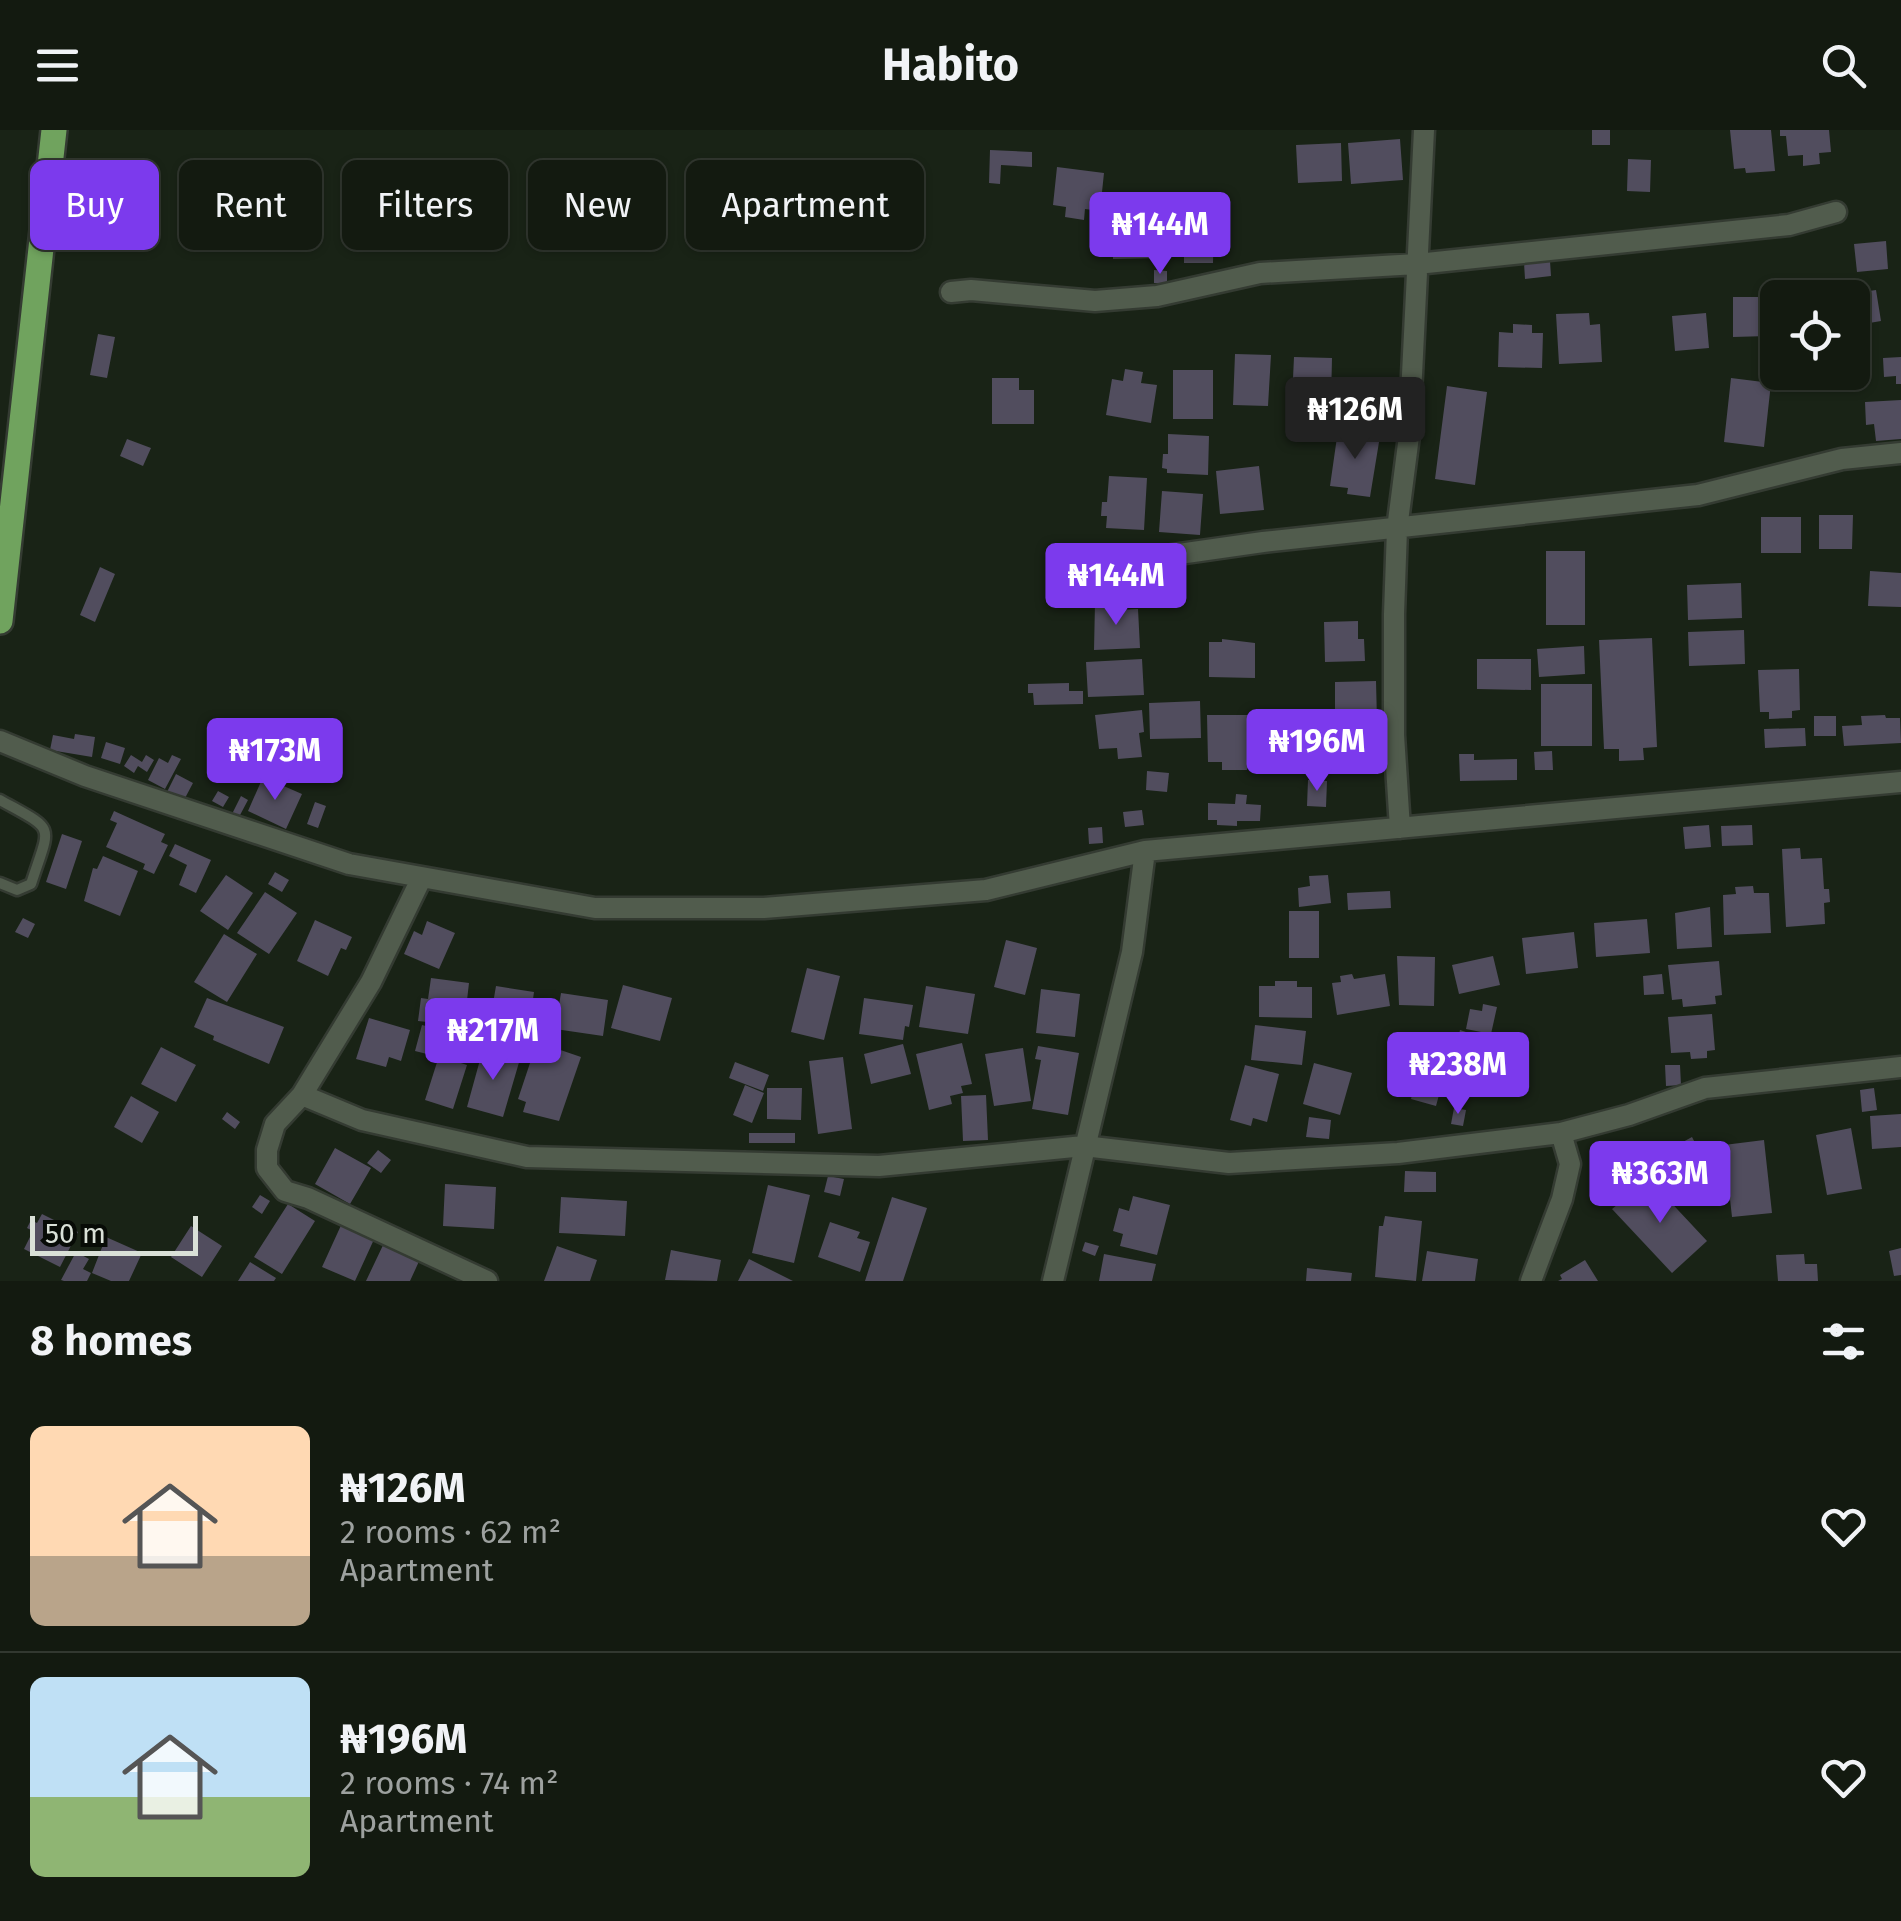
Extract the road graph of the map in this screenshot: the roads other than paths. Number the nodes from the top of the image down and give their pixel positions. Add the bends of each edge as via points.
1 (54, 130) edge
2 (1424, 130) edge
3 (1836, 212) dead end
4 (1416, 264) junction
5 (951, 292) dead end
6 (1901, 454) edge
7 (1398, 528) junction
8 (1137, 560) dead end
9 (0, 621) edge
10 (0, 740) edge
11 (1901, 782) edge
12 (0, 800) edge
13 (1400, 828) junction
14 (1145, 851) junction
15 (421, 879) junction
16 (0, 883) edge
17 (1901, 1067) edge
18 (302, 1095) junction
19 (1562, 1133) junction
20 (1084, 1146) junction
21 (487, 1281) edge
22 (1053, 1281) edge
23 (1531, 1281) edge

1 - 9 main road
2 - 4 street
3 - 4 street via 1788,225
4 - 5 street via 1260,273 1158,296 1095,301
4 - 7 street
6 - 7 street via 1842,459 1698,495
7 - 8 street
7 - 13 street via 1394,736
10 - 15 street via 290,845
11 - 13 street
12 - 16 lane via 44,824 48,834 31,884 17,890
13 - 14 street
14 - 15 street via 986,890 764,908 595,908
14 - 20 street via 1132,952
15 - 18 street via 372,982
17 - 19 street via 1704,1088
18 - 20 street via 362,1120 527,1157 879,1166
18 - 21 street via 275,1124 267,1150 267,1168 285,1191
19 - 20 street via 1398,1153 1228,1162
19 - 23 street via 1570,1164
20 - 22 street

